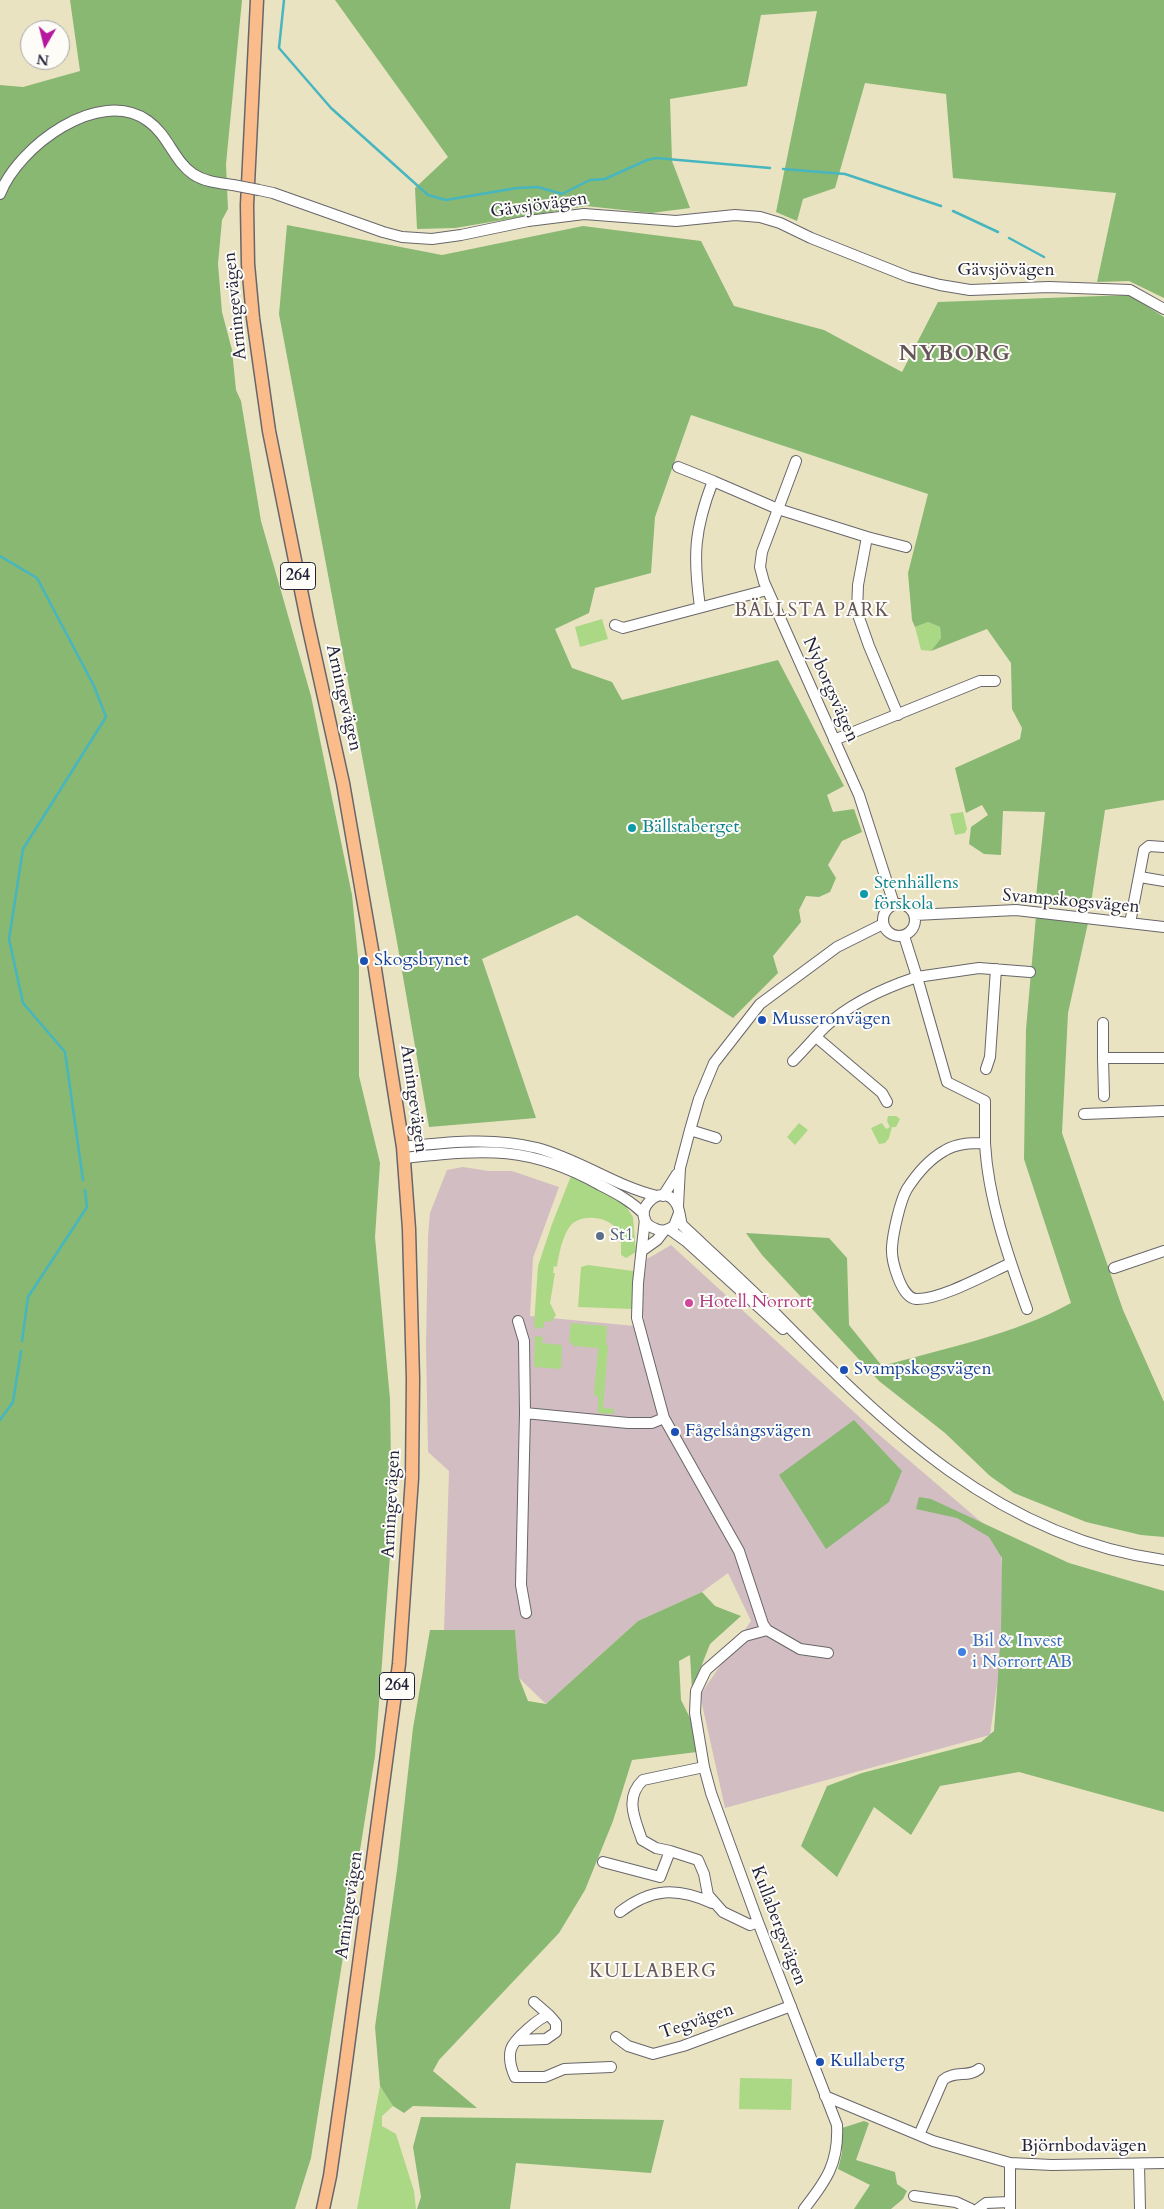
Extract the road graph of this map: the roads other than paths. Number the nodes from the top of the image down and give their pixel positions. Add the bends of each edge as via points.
1 (257, 0) edge
2 (0, 194) edge
3 (1164, 309) edge
4 (796, 461) dead end
5 (678, 467) dead end
6 (713, 481) junction
7 (778, 509) junction
8 (867, 537) junction
9 (906, 547) dead end
10 (768, 590) junction
11 (700, 607) junction
12 (615, 625) dead end
13 (995, 681) dead end
14 (898, 715) junction
15 (834, 740) junction
16 (1164, 847) edge
17 (1140, 877) junction
18 (1164, 881) edge
19 (894, 904) junction
20 (915, 915) junction
21 (1130, 923) junction
22 (883, 924) junction
23 (1164, 927) edge
24 (904, 936) junction
25 (996, 969) junction
26 (1030, 972) dead end
27 (917, 977) junction
28 (1103, 1023) dead end
29 (816, 1037) junction
30 (1103, 1058) junction
31 (1164, 1058) edge
32 (793, 1061) dead end
33 (986, 1069) dead end
34 (1104, 1096) dead end
35 (887, 1102) dead end
36 (1164, 1111) edge
37 (1084, 1114) dead end
38 (690, 1130) junction
39 (716, 1138) dead end
40 (985, 1143) junction
41 (404, 1153) junction
42 (680, 1168) junction
43 (591, 1174) junction
44 (660, 1196) junction
45 (678, 1210) junction
46 (645, 1217) junction
47 (667, 1230) junction
48 (643, 1250) junction
49 (1164, 1251) edge
50 (1011, 1263) junction
51 (1114, 1268) dead end
52 (1027, 1309) dead end
53 (518, 1321) dead end
54 (810, 1350) junction
55 (524, 1413) junction
56 (664, 1418) junction
57 (1164, 1560) edge
58 (526, 1613) dead end
59 (767, 1630) junction
60 (828, 1653) dead end
61 (704, 1767) junction
62 (670, 1851) junction
63 (603, 1862) dead end
64 (717, 1905) junction
65 (620, 1912) dead end
66 (758, 1922) junction
67 (534, 2002) dead end
68 (791, 2006) junction
69 (549, 2015) junction
70 (616, 2036) dead end
71 (518, 2040) junction
72 (611, 2067) dead end
73 (979, 2069) dead end
74 (825, 2096) junction
75 (919, 2135) junction
76 (1010, 2163) junction
77 (1138, 2164) junction
78 (1164, 2164) edge
79 (914, 2196) dead end
80 (1010, 2205) edge
81 (323, 2209) edge
82 (804, 2209) edge
83 (971, 2209) edge
84 (978, 2209) edge
85 (1140, 2209) edge

1 - 41 main road, Arningevägen / 264 via 247,205 253,318 269,431 343,783
2 - 3 street, Gävsjövägen, bridge via 5,181 24,156 56,130 94,114 117,111 148,120 192,174 210,182 272,192 402,237 461,235 528,221 584,214 676,221 735,214 780,223 908,277 940,285 970,290 1050,287 1130,290
4 - 7 street, Nyborgsvägen
5 - 6 street
6 - 7 street
6 - 11 street via 700,516 695,552
7 - 8 street
7 - 10 street, Nyborgsvägen via 762,552 760,567
8 - 9 street
8 - 14 street via 858,585 857,612
10 - 11 street
10 - 15 street, Nyborgsvägen
11 - 12 street via 623,628
13 - 14 street via 980,681
14 - 15 street
15 - 19 street, Nyborgsvägen via 867,815
16 - 17 street via 1150,846 1144,850
17 - 18 street
17 - 21 street
19 - 20 street via 906,905
19 - 22 street via 885,912
20 - 21 street, Svampskogsvägen via 1016,910
20 - 24 street via 914,928
21 - 23 street, Svampskogsvägen
22 - 24 street via 890,934
22 - 38 street via 837,947 760,1004 714,1063
24 - 27 street
25 - 26 street
25 - 27 street via 980,968
25 - 33 street via 990,1057
27 - 29 street via 863,1000
27 - 40 street via 947,1082 985,1101
28 - 30 street
29 - 32 street
29 - 35 street via 882,1093
30 - 31 street
30 - 34 street
36 - 37 street
38 - 39 street
38 - 42 street
40 - 50 street via 987,1173
40 - 50 street via 961,1144 945,1150 919,1174 907,1189 899,1214 893,1257 904,1292 913,1299 932,1298
41 - 43 street via 504,1151 560,1160
41 - 81 main road, Arningevägen / 264 via 413,1379 412,1478 400,1664 341,2102
42 - 44 street
42 - 45 street
43 - 44 street via 634,1191
43 - 46 street via 634,1204
44 - 45 street via 674,1200
44 - 46 street via 647,1202
45 - 47 street via 678,1220
45 - 54 street via 682,1225
46 - 47 street via 652,1228
46 - 48 street
47 - 48 street
47 - 54 street via 687,1242 769,1319
48 - 56 street via 637,1318
49 - 51 street
50 - 52 street
53 - 55 street via 524,1341
54 - 57 street via 926,1454 987,1497 1032,1521 1099,1545
55 - 56 street via 628,1423 652,1423
55 - 58 street via 521,1585
56 - 59 street via 739,1551
59 - 60 street via 800,1649
59 - 61 street, Kullabergsvägen via 745,1636 706,1670 696,1691 695,1713
61 - 62 street via 642,1780 637,1785 631,1805 642,1840
61 - 66 street, Kullabergsvägen
62 - 63 street via 660,1877
62 - 64 street via 698,1860 708,1895
64 - 65 street via 688,1893 655,1893
64 - 66 street via 723,1912 750,1925
66 - 68 street, Kullabergsvägen
67 - 69 street
68 - 70 street, Tegvägen via 653,2054 628,2046
68 - 74 street, Kullabergsvägen
69 - 71 street via 542,2016
69 - 71 street via 556,2023 556,2032 546,2039
71 - 72 street via 511,2048 510,2064 515,2077 545,2077 564,2069
73 - 75 street via 971,2074 956,2073 943,2080
74 - 75 street, Björnbodavägen
74 - 82 street, Kullabergsvägen via 836,2125 836,2154 828,2176
75 - 76 street, Björnbodavägen
76 - 77 street, Björnbodavägen
76 - 80 street
77 - 78 street, Björnbodavägen
77 - 85 street
79 - 83 street via 956,2202
80 - 84 street via 986,2203

